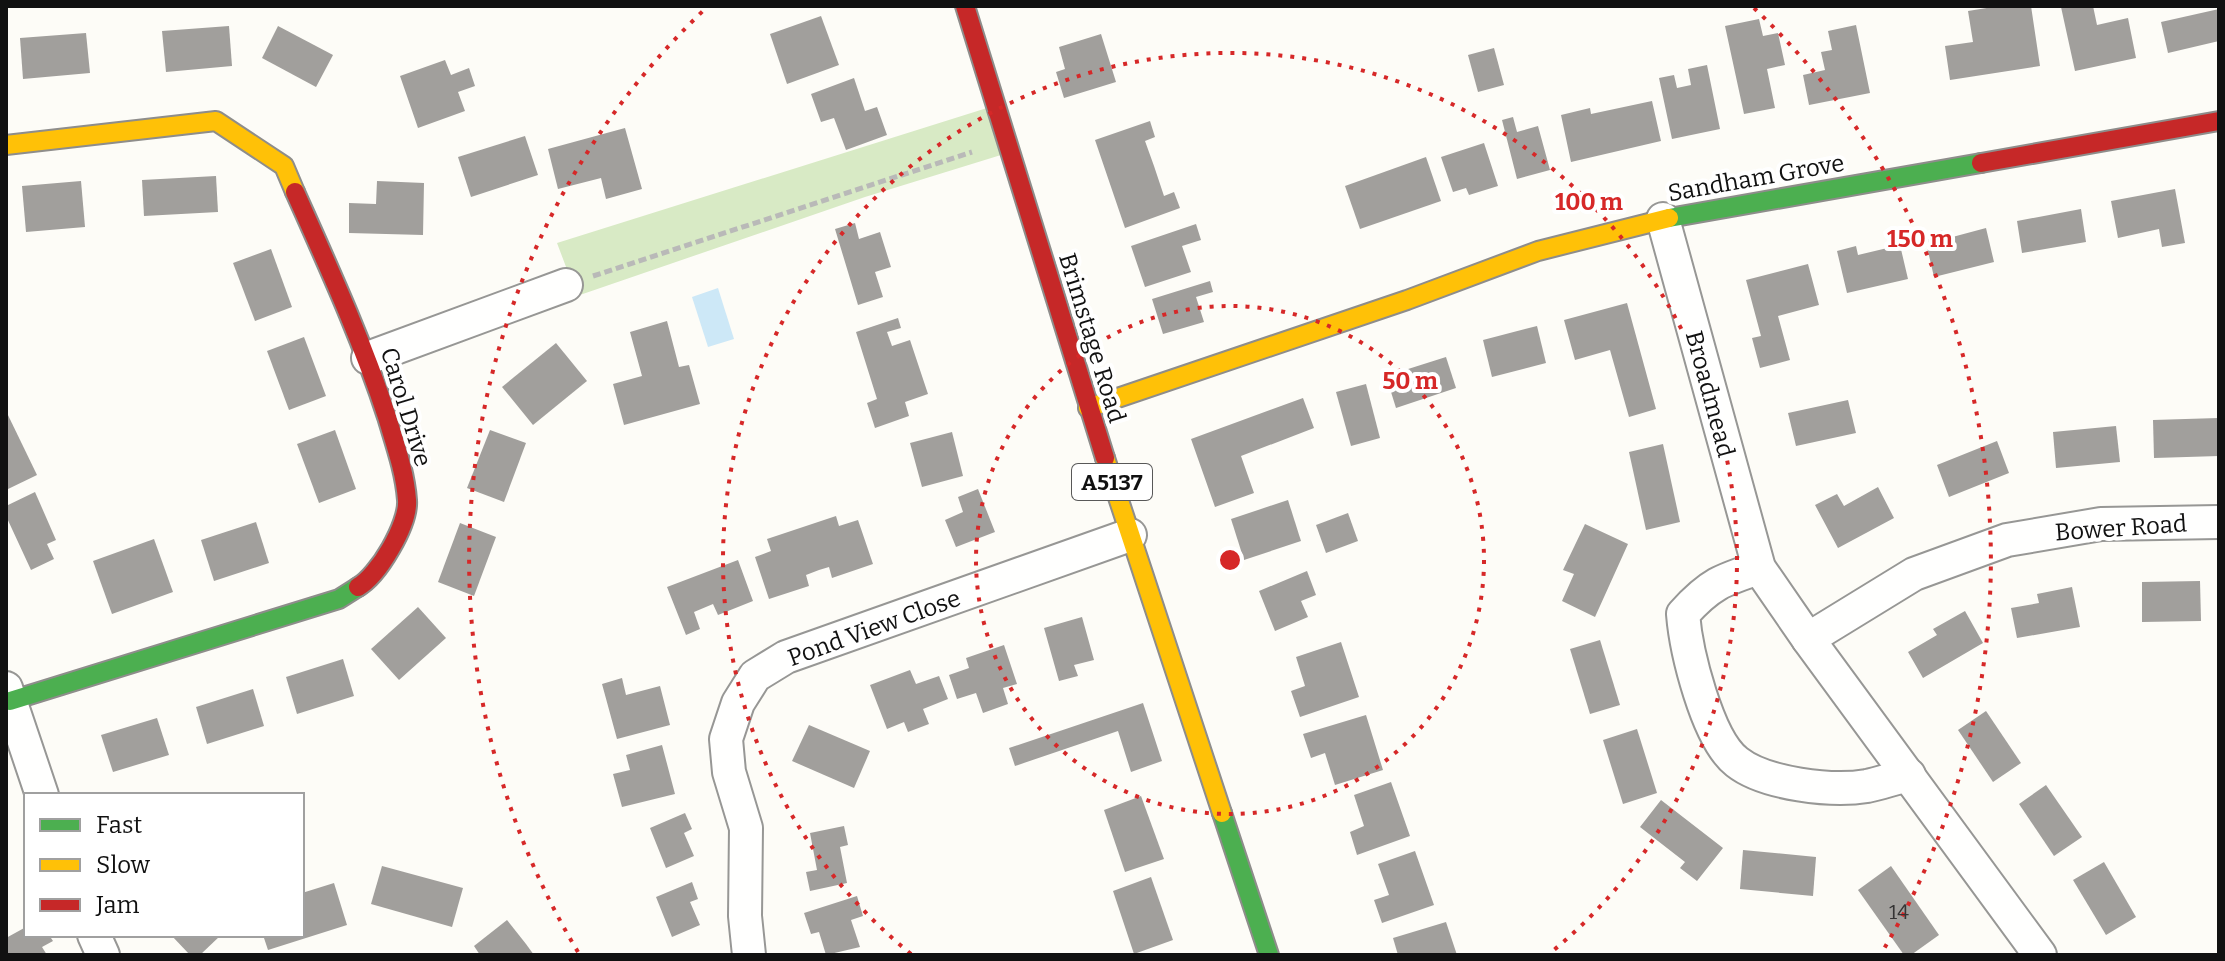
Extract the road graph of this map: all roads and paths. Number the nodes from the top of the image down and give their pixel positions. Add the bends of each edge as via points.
1 (965, 6) edge
2 (2219, 121) edge
3 (1006, 141) junction
4 (6, 145) edge
5 (1663, 219) junction
6 (566, 285) joint
7 (368, 358) junction
8 (1088, 408) junction
9 (2219, 522) edge
10 (1130, 535) junction
11 (1759, 568) junction
12 (1808, 639) junction
13 (8, 695) edge
14 (1909, 775) junction
15 (41, 793) edge
16 (749, 955) edge
17 (1269, 955) edge
18 (2040, 955) edge

1 - 3 street, Brimstage Road / A5137
2 - 5 street, Sandham Grove
3 - 6 path
3 - 8 street, Brimstage Road / A5137
4 - 7 street, Carol Drive via 216,121 284,166
5 - 8 street, Sandham Grove via 1538,251
5 - 11 street, Broadmead
6 - 7 street
7 - 13 street, Carol Drive via 408,503 393,546 369,581 339,599
8 - 10 street, Brimstage Road / A5137
9 - 12 street, Bower Road via 2101,524 2007,540 1914,574
10 - 16 street, Pond View Close via 786,657 755,676 738,703 726,739 729,772 746,828
10 - 17 street, Brimstage Road / A5137
11 - 12 street, Broadmead
11 - 14 street via 1723,579 1683,614 1686,646 1714,732 1734,760 1757,775 1824,787 1865,786
12 - 14 street, Broadmead
13 - 15 street
14 - 18 street, Broadmead

